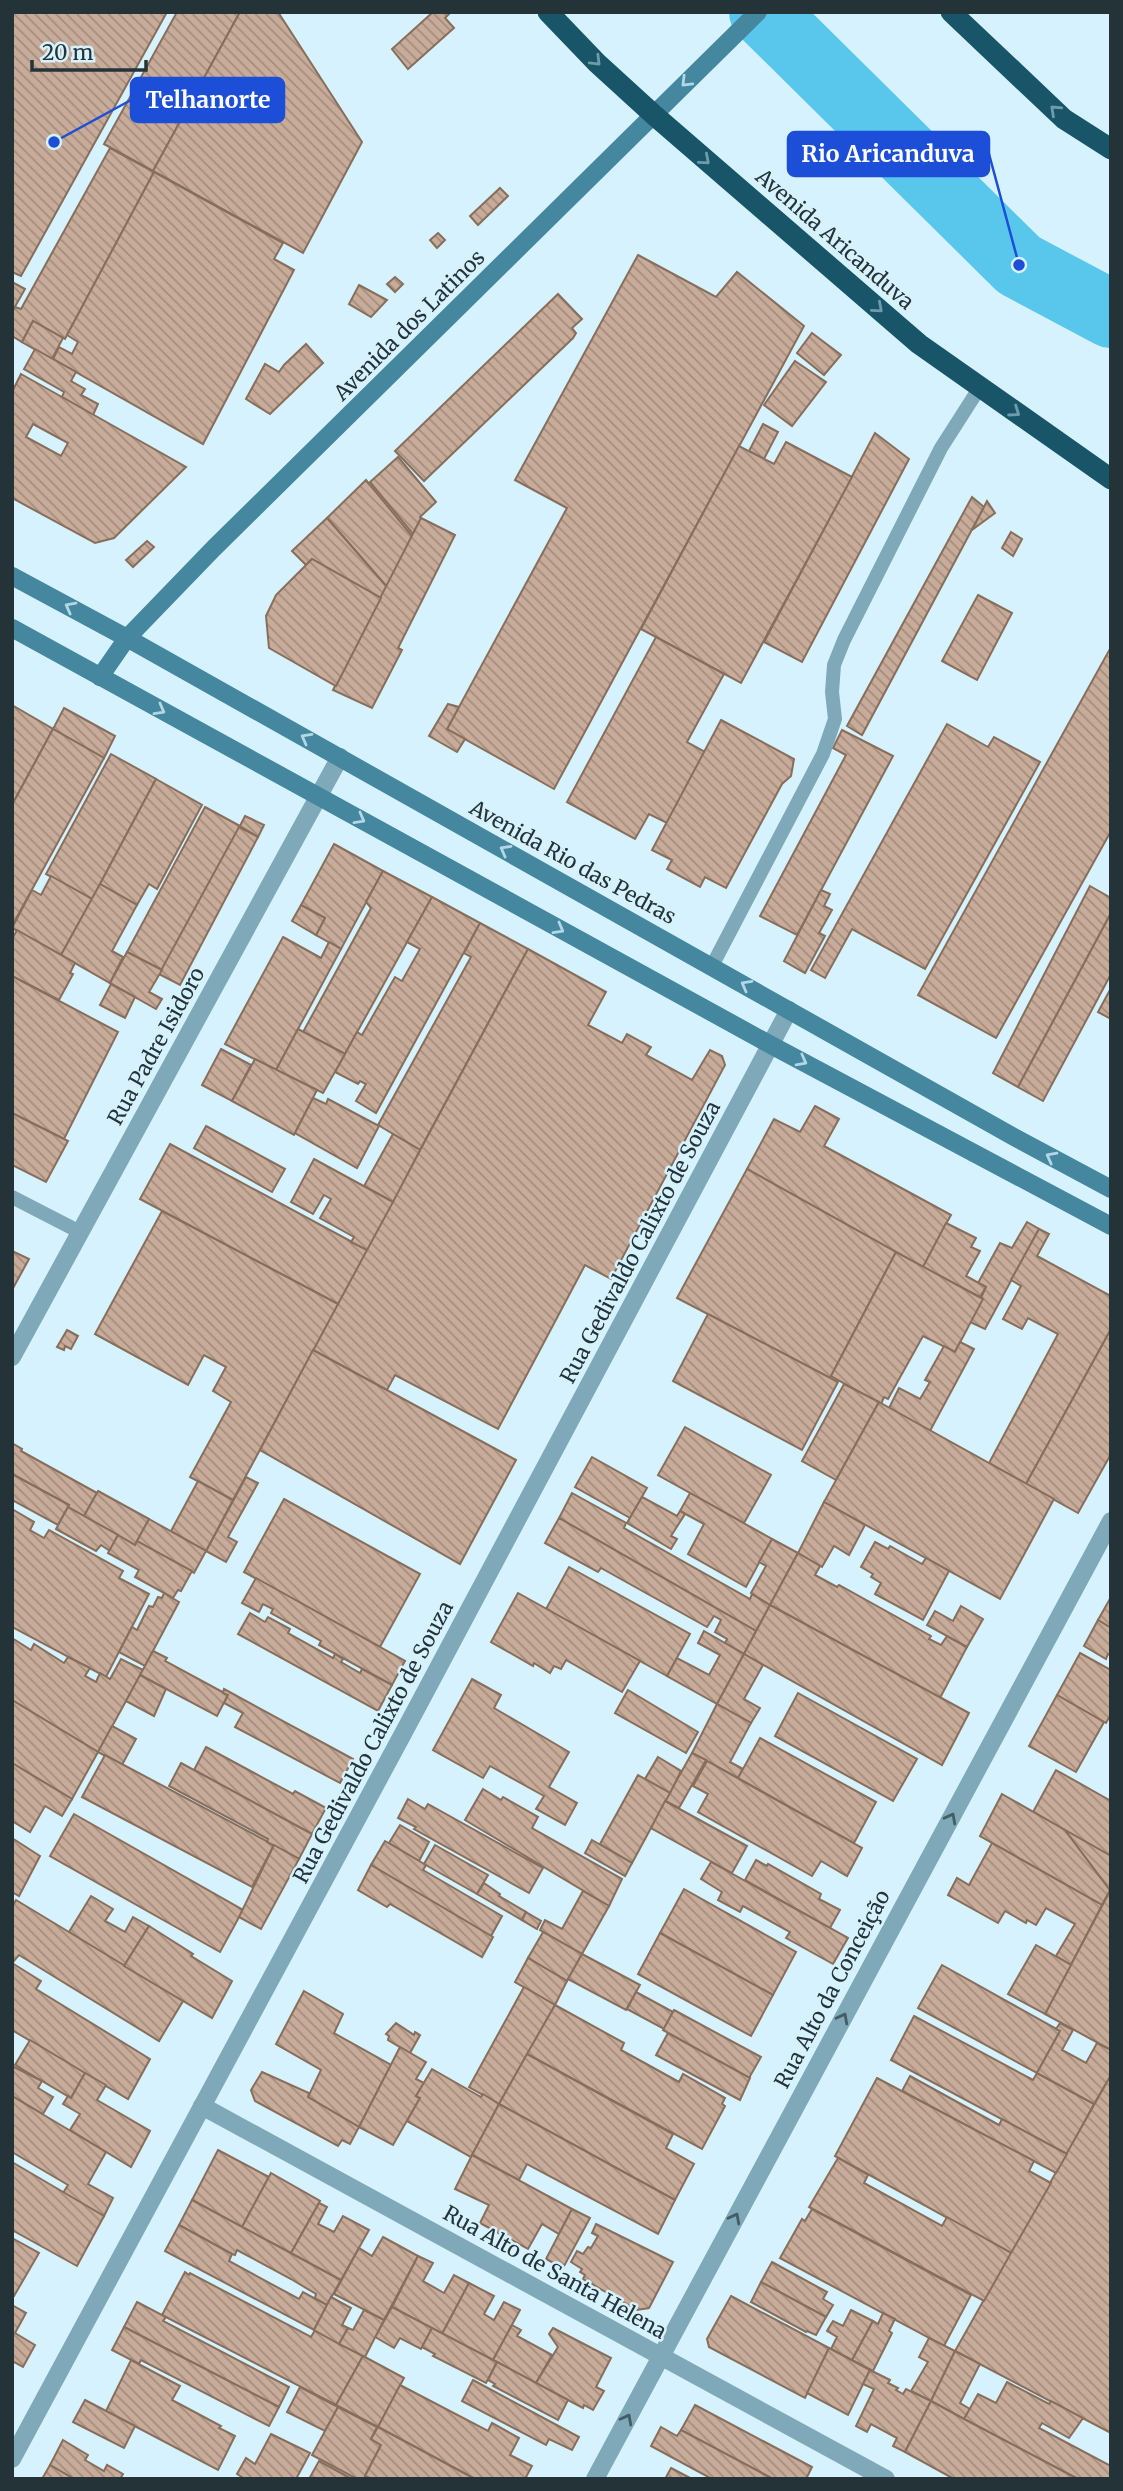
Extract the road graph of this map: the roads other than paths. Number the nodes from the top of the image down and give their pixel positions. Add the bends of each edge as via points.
1 (548, 12) edge
2 (758, 12) edge
3 (951, 12) edge
4 (654, 115) junction
5 (1111, 149) edge
6 (980, 387) junction
7 (1111, 480) edge
8 (12, 576) edge
9 (12, 628) edge
10 (128, 638) junction
11 (100, 677) junction
12 (340, 757) junction
13 (318, 796) junction
14 (712, 966) junction
15 (789, 1010) junction
16 (771, 1045) junction
17 (1111, 1189) edge
18 (12, 1197) edge
19 (1111, 1226) edge
20 (80, 1232) junction
21 (12, 1357) edge
22 (1111, 1521) edge
23 (202, 2106) junction
24 (661, 2355) junction
25 (12, 2459) edge
26 (595, 2479) edge
27 (887, 2479) edge

1 -> 4 highway, Avenida Aricanduva
2 -> 4 main road, Avenida dos Latinos
5 -> 3 highway via 1064,119
4 -> 6 highway, Avenida Aricanduva via 919,344
4 - 10 main road, Avenida dos Latinos
6 -> 7 highway, Avenida Aricanduva
6 - 14 lane via 941,448 844,640 834,665 835,719 823,754
10 -> 8 main road, Avenida Rio das Pedras
9 - 11 main road
10 - 11 main road, Avenida dos Latinos
12 -> 10 main road, Avenida Rio das Pedras
11 -> 13 main road
12 - 13 street, Rua Padre Isidoro
14 -> 12 main road, Avenida Rio das Pedras
13 -> 16 main road
13 - 20 street, Rua Padre Isidoro
15 -> 14 main road, Avenida Rio das Pedras
15 - 16 street, Rua Gedivaldo Calixto de Souza
17 -> 15 main road, Avenida Rio das Pedras
16 -> 19 main road
16 - 23 street, Rua Gedivaldo Calixto de Souza
18 - 20 lane
20 - 21 street, Rua Padre Isidoro
24 -> 22 street, Rua Alto da Conceição
23 - 24 street, Rua Alto de Santa Helena
23 - 25 street, Rua Gedivaldo Calixto de Souza
26 -> 24 street, Rua Alto da Conceição
24 - 27 street, Rua Alto de Santa Helena

